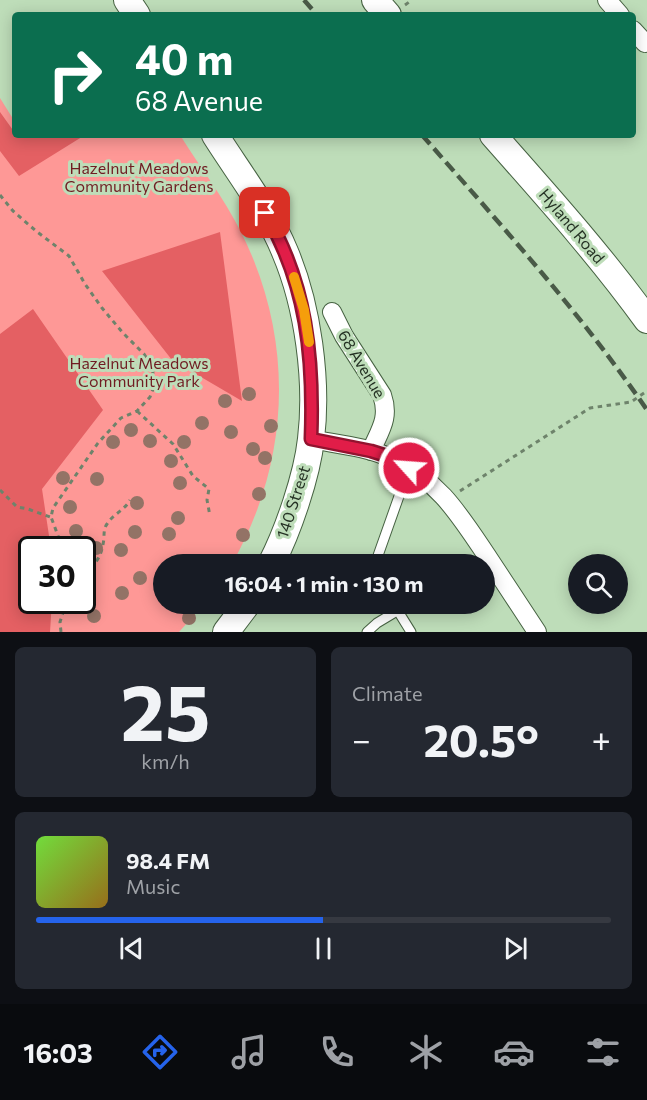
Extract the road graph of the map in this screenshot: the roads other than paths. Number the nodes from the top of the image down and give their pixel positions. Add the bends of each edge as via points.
1 (375, 0) edge
2 (607, 0) edge
3 (396, 10) edge
4 (617, 12) edge
5 (217, 138) edge
6 (496, 138) edge
7 (332, 312) dead end
8 (647, 320) edge
9 (311, 439) junction
10 (371, 451) junction
11 (409, 468) junction
12 (276, 554) edge
13 (379, 554) edge
14 (240, 614) edge
15 (387, 614) edge
16 (399, 614) edge
17 (226, 632) edge
18 (367, 632) edge
19 (411, 632) edge
20 (537, 632) edge

1 - 3 street
2 - 4 street
5 - 9 street via 275,230 294,276 304,310 311,362
6 - 8 street, Hyland Road via 595,252
7 - 10 street, 68 Avenue via 386,405
9 - 10 street
9 - 12 street, 140 Street via 295,503
10 - 11 street
11 - 13 lane
11 - 20 street via 438,489 455,509
14 - 17 street
15 - 18 lane
16 - 19 lane

